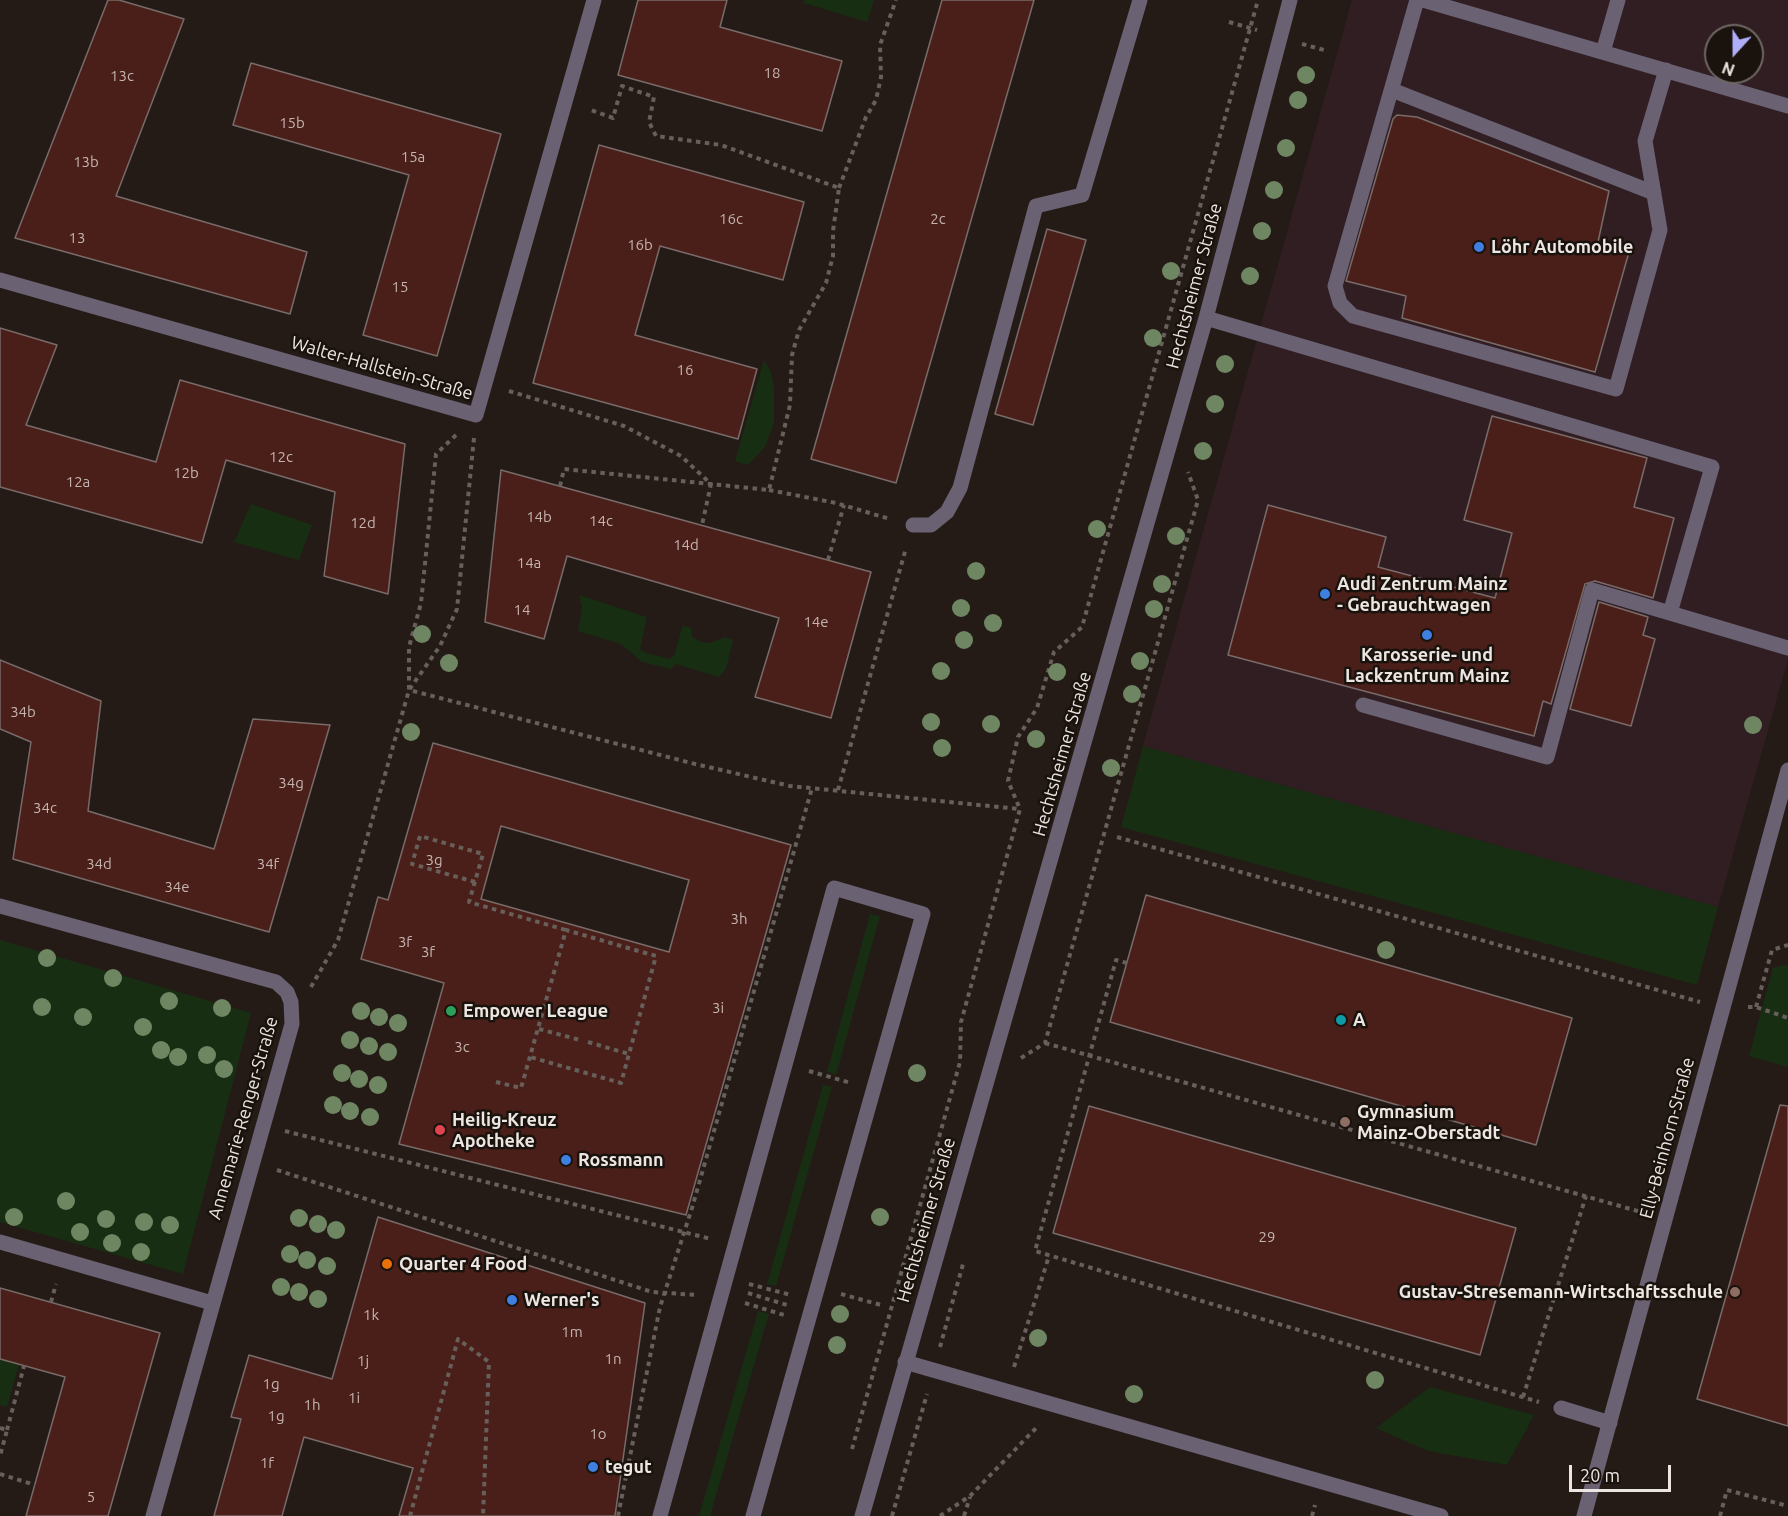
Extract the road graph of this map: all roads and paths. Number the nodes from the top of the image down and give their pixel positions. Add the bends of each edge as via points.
1 (594, 0) edge
2 (897, 0) edge
3 (1140, 0) edge
4 (1258, 0) edge
5 (1290, 0) edge
6 (1417, 0) edge
7 (1423, 0) edge
8 (1618, 0) edge
9 (1446, 3) edge
10 (1603, 52) junction
11 (1666, 70) junction
12 (1392, 90) junction
13 (565, 100) junction
14 (1788, 106) edge
15 (839, 188) junction
16 (1654, 193) junction
17 (0, 280) edge
18 (1206, 318) junction
19 (530, 398) dead end
20 (476, 416) junction
21 (436, 454) dead end
22 (1186, 465) dead end
23 (711, 484) junction
24 (560, 486) dead end
25 (769, 490) junction
26 (844, 505) junction
27 (702, 525) dead end
28 (913, 525) junction
29 (828, 560) dead end
30 (1670, 613) junction
31 (1788, 648) edge
32 (409, 690) junction
33 (1363, 705) dead end
34 (1788, 770) edge
35 (812, 788) junction
36 (838, 790) junction
37 (1020, 809) junction
38 (1117, 837) dead end
39 (475, 882) junction
40 (0, 906) edge
41 (566, 930) junction
42 (1788, 945) edge
43 (1127, 963) dead end
44 (291, 1002) junction
45 (1756, 1007) junction
46 (1723, 1009) junction
47 (1788, 1018) edge
48 (539, 1029) junction
49 (580, 1040) dead end
50 (588, 1042) dead end
51 (1045, 1043) junction
52 (629, 1054) junction
53 (1089, 1055) junction
54 (530, 1057) junction
55 (1018, 1068) dead end
56 (827, 1076) dead end
57 (842, 1080) dead end
58 (496, 1082) dead end
59 (262, 1127) junction
60 (252, 1161) junction
61 (1586, 1196) junction
62 (1665, 1217) junction
63 (684, 1232) junction
64 (0, 1242) edge
65 (735, 1245) junction
66 (1049, 1256) junction
67 (964, 1261) dead end
68 (666, 1292) junction
69 (816, 1294) junction
70 (721, 1296) junction
71 (212, 1303) junction
72 (881, 1305) dead end
73 (942, 1340) dead end
74 (905, 1362) junction
75 (24, 1366) dead end
76 (1007, 1391) junction
77 (926, 1395) dead end
78 (1523, 1397) junction
79 (1057, 1406) junction
80 (1561, 1408) joint
81 (1610, 1423) junction
82 (0, 1428) edge
83 (7, 1430) junction
84 (0, 1456) edge
85 (849, 1459) dead end
86 (0, 1474) edge
87 (35, 1485) dead end
88 (970, 1496) junction
89 (1788, 1506) edge
90 (153, 1516) edge
91 (410, 1516) edge
92 (483, 1516) edge
93 (618, 1516) edge
94 (660, 1516) edge
95 (753, 1516) edge
96 (862, 1516) edge
97 (892, 1516) edge
98 (940, 1516) edge
99 (964, 1516) edge
100 (1441, 1516) edge
101 (1584, 1516) edge
102 (1720, 1516) edge

1 - 13 street, Walter-Hallstein-Straße
2 - 15 path via 880,45 881,77 876,100
3 - 28 street via 1082,195 1036,206 960,488 946,512 931,525
4 - 37 path via 1082,627 1054,652 1037,708 1018,737 1008,781
5 - 18 street, Hechtsheimer Straße
6 - 12 street
7 - 9 street
8 - 10 street
9 - 10 street
10 - 11 street
11 - 14 street
11 - 16 street via 1645,141
12 - 16 street
12 - 16 street via 1335,286 1340,303 1353,316 1616,389 1660,230
13 - 15 path via 613,118 622,86 654,97 649,122 656,136 721,146
13 - 20 street, Walter-Hallstein-Straße
15 - 25 path via 833,256 826,283 799,330 792,355 790,405
17 - 20 street, Walter-Hallstein-Straße
18 - 30 street via 1712,467
18 - 74 street, Hechtsheimer Straße
19 - 23 path via 649,437 681,456
20 - 32 path via 457,609 440,645
21 - 32 path via 421,603 408,647
22 - 51 path via 1198,500
23 - 24 path via 564,469
23 - 25 path
23 - 27 path
25 - 26 path
26 - 28 path
26 - 29 path
28 - 36 path
30 - 31 street
30 - 33 street via 1592,590 1547,757
32 - 35 path via 691,763
32 - 44 path via 338,940 310,988
34 - 46 street, Elly-Beinhorn-Straße
35 - 36 path
35 - 63 path
36 - 37 path
37 - 85 path via 961,1022 960,1062
38 - 46 path
39 - 39 path via 483,854 420,836 412,864
39 - 41 path via 469,902
40 - 44 street, Annemarie-Renger-Straße via 276,982
41 - 48 path
41 - 52 path via 656,956
42 - 45 path via 1772,950
43 - 53 path via 1116,960
44 - 59 street, Annemarie-Renger-Straße via 292,1024
45 - 46 path
45 - 47 path
46 - 62 street, Elly-Beinhorn-Straße
48 - 49 path
48 - 54 path
50 - 52 path
51 - 53 path
51 - 55 path via 1021,1057
52 - 54 path via 621,1083
53 - 61 path
53 - 66 path via 1035,1251
54 - 58 path via 521,1088
56 - 57 path
59 - 60 street, Annemarie-Renger-Straße
59 - 63 path
60 - 68 path via 641,1288
60 - 71 street, Annemarie-Renger-Straße
61 - 62 path
61 - 78 path
62 - 81 street, Elly-Beinhorn-Straße
63 - 65 path
63 - 68 path
64 - 71 street
65 - 69 street via 834,888 923,914
65 - 70 street
66 - 76 path
66 - 78 path
67 - 73 path
68 - 70 path
68 - 93 path
69 - 70 path via 801,1298 744,1282 742,1291 791,1306 789,1316
69 - 72 path via 830,1290
69 - 95 street
70 - 94 street
71 - 90 street, Annemarie-Renger-Straße
74 - 76 street
74 - 96 street, Hechtsheimer Straße
75 - 83 path
76 - 79 street
77 - 97 path
78 - 80 path
79 - 88 path
79 - 100 street
80 - 81 street
81 - 101 street, Elly-Beinhorn-Straße
82 - 83 path
83 - 84 path
86 - 87 path
88 - 98 path
88 - 99 path
89 - 102 path via 1727,1490
91 - 92 path via 458,1339 489,1362

